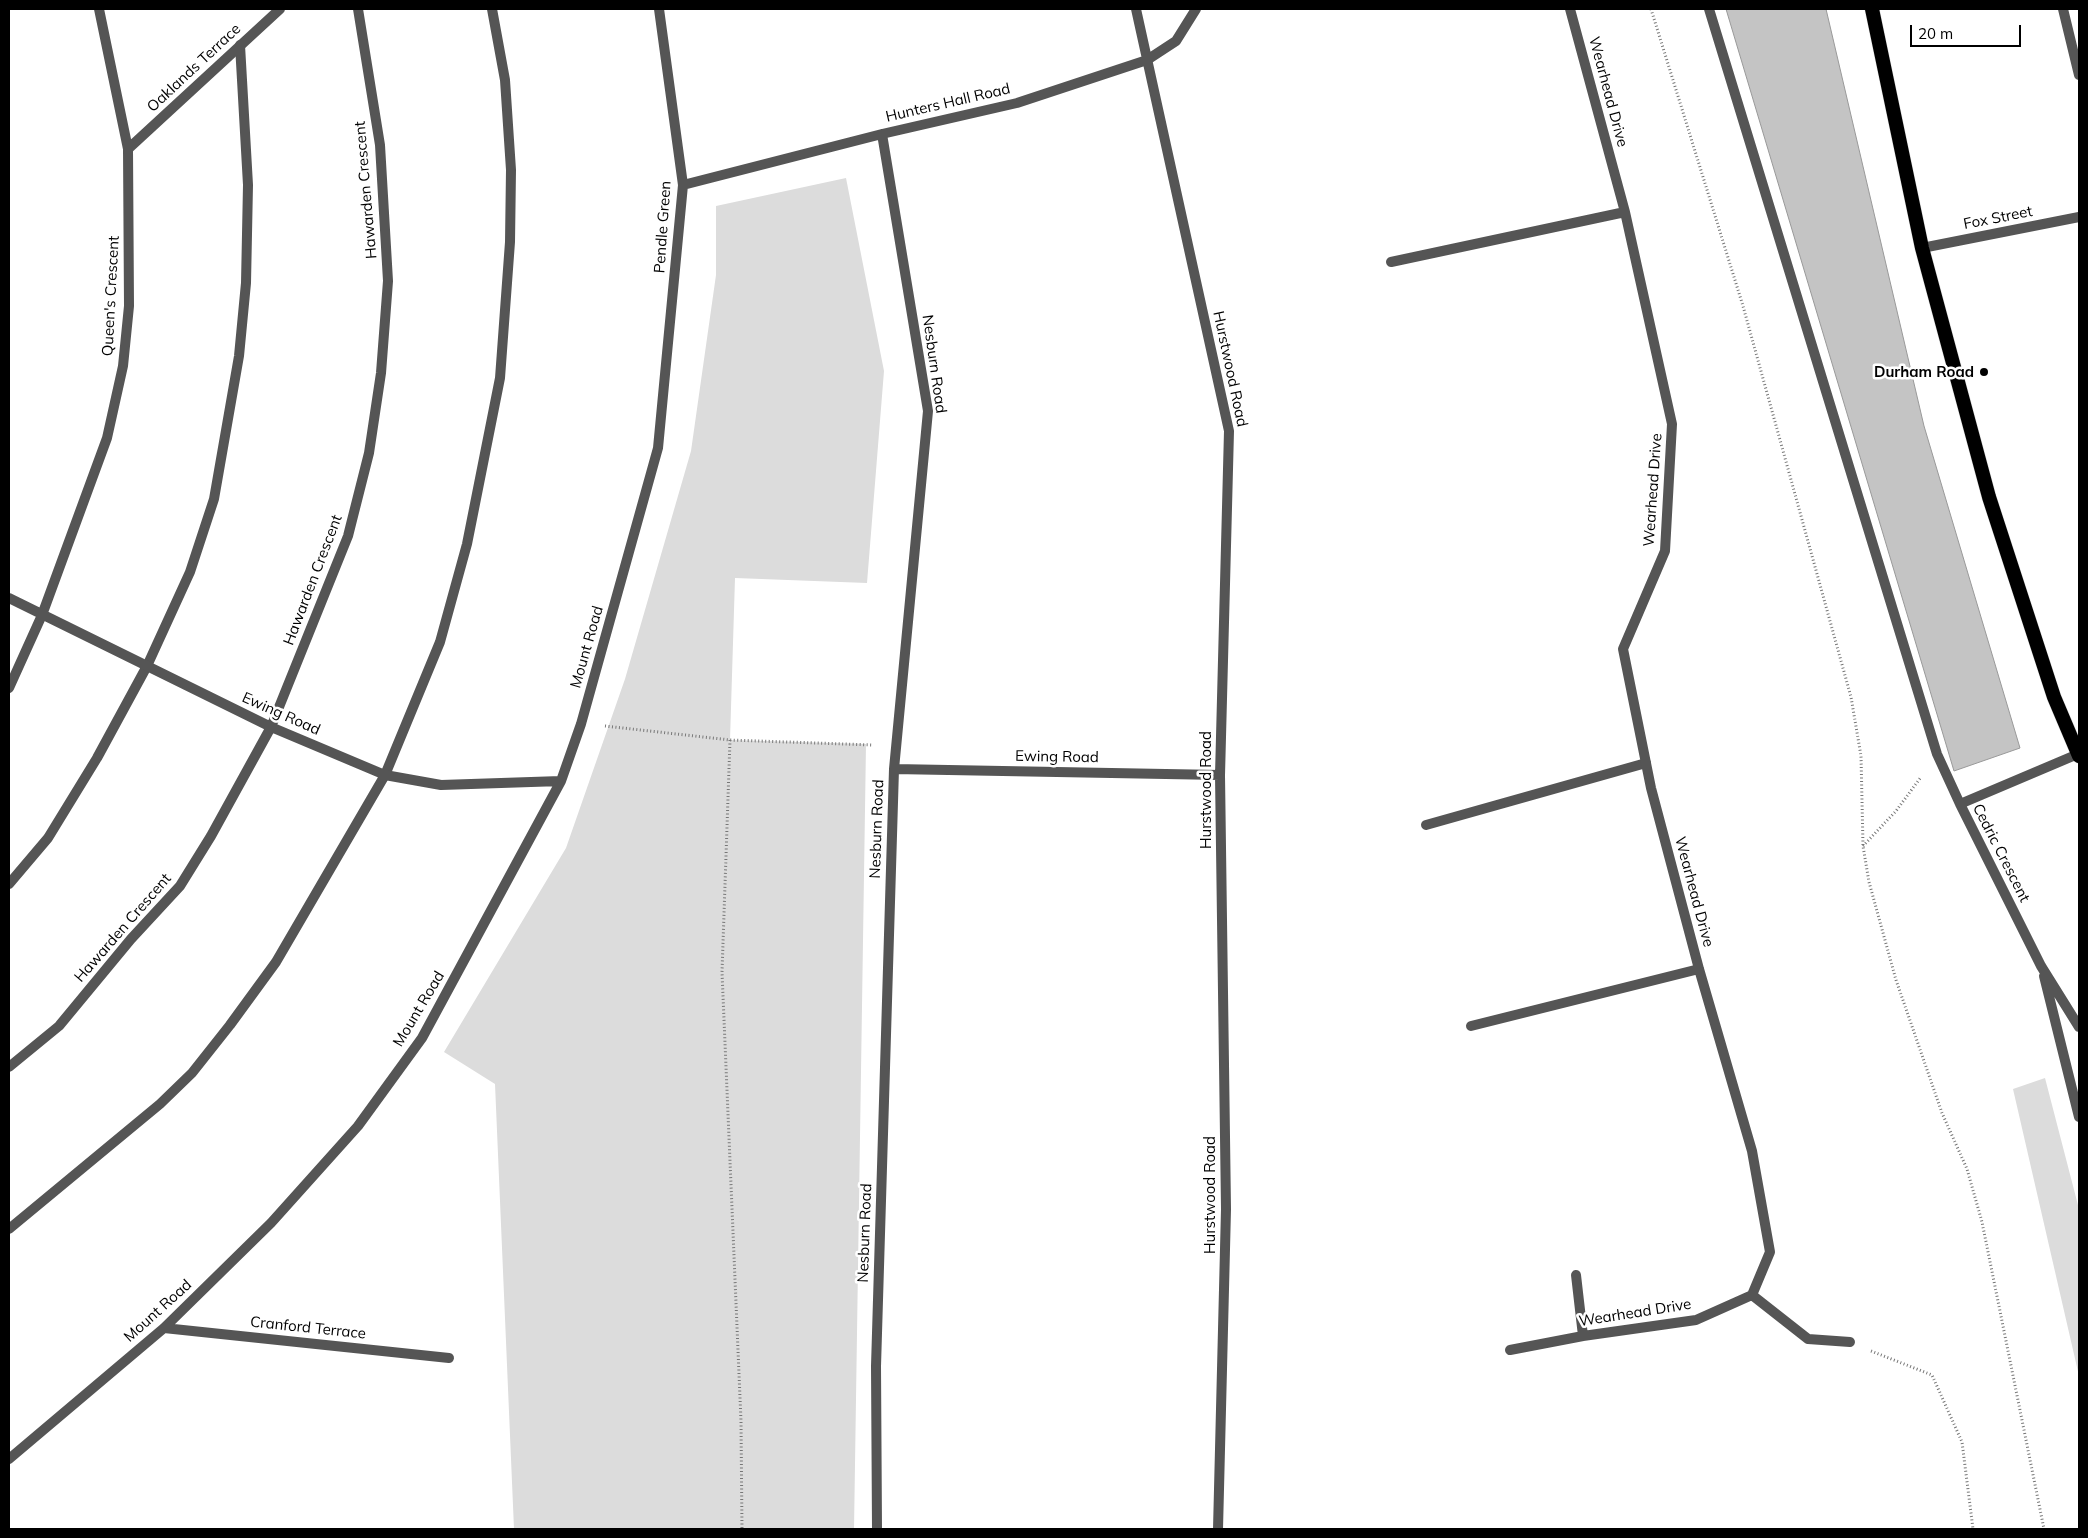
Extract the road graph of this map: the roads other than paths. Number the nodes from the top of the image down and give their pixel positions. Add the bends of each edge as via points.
1 (99, 9) edge
2 (280, 9) edge
3 (358, 9) edge
4 (492, 9) edge
5 (659, 9) edge
6 (1136, 9) edge
7 (1196, 9) edge
8 (1570, 9) edge
9 (1709, 9) edge
10 (1872, 9) edge
11 (2063, 9) edge
12 (240, 45) junction
13 (1147, 60) junction
14 (2079, 75) edge
15 (882, 134) junction
16 (128, 149) junction
17 (683, 185) junction
18 (1625, 212) junction
19 (2079, 217) edge
20 (1922, 248) junction
21 (1391, 262) dead end
22 (658, 448) joint
23 (9, 598) edge
24 (42, 614) junction
25 (147, 666) junction
26 (9, 688) edge
27 (271, 727) junction
28 (2079, 755) edge
29 (1646, 763) junction
30 (894, 769) junction
31 (385, 775) junction
32 (1220, 775) junction
33 (561, 781) junction
34 (1960, 804) junction
35 (1426, 825) dead end
36 (9, 884) edge
37 (2042, 966) junction
38 (1699, 969) junction
39 (1470, 1026) dead end
40 (2079, 1027) edge
41 (9, 1067) edge
42 (2079, 1117) edge
43 (9, 1229) edge
44 (1576, 1275) dead end
45 (1752, 1295) junction
46 (164, 1328) junction
47 (1583, 1336) junction
48 (1850, 1342) road end
49 (1510, 1350) dead end
50 (449, 1358) dead end
51 (9, 1459) edge
52 (877, 1529) edge
53 (1218, 1529) edge

1 - 16 street, Queen's Crescent
2 - 12 street, Oaklands Terrace
3 - 27 street, Hawarden Crescent via 380,145 388,281 381,373 369,453 348,536
4 - 31 street via 505,80 511,170 510,242 500,378 467,544 440,642
5 - 17 street, Pendle Green
6 - 13 street, Hurstwood Road
7 - 13 street, Hunters Hall Road via 1176,41
8 - 18 street, Wearhead Drive
9 - 34 street via 1937,754
10 - 20 highway
11 - 14 street
12 - 16 street, Oaklands Terrace
12 - 25 street via 248,185 246,284 238,366 214,499 190,572
13 - 15 street, Hunters Hall Road via 1017,103
13 - 32 street, Hurstwood Road via 1229,431
15 - 17 street, Hunters Hall Road
15 - 30 street, Nesburn Road via 928,411
16 - 24 street, Queen's Crescent via 129,306 123,366 107,438
17 - 22 street, Pendle Green
18 - 21 street
18 - 29 street, Wearhead Drive via 1672,424 1665,551 1623,649
19 - 20 street, Fox Street
20 - 28 highway via 1992,506 2045,672
22 - 33 street, Mount Road via 581,724
23 - 24 street, Ewing Road
24 - 25 street, Ewing Road
24 - 26 street, Queen's Crescent
25 - 27 street, Ewing Road
25 - 36 street via 97,758 48,838
27 - 31 street, Ewing Road
27 - 41 street, Hawarden Crescent via 180,886 59,1026
28 - 34 street, Cedric Crescent
29 - 35 street
29 - 38 street, Wearhead Drive
30 - 32 street, Ewing Road
30 - 52 street, Nesburn Road via 876,1366
31 - 33 street, Ewing Road via 440,784
31 - 43 street via 276,962 192,1073 160,1104
32 - 53 street, Hurstwood Road via 1226,1209
33 - 46 street, Mount Road via 422,1038 358,1126 284,1210
34 - 37 street, Cedric Crescent
37 - 40 street, Cedric Crescent
37 - 42 street
38 - 39 street, Wearhead Drive
38 - 45 street, Wearhead Drive via 1752,1151 1770,1252
44 - 47 street
45 - 47 street, Wearhead Drive via 1696,1320
45 - 48 street via 1808,1339
46 - 50 street, Cranford Terrace
46 - 51 street, Mount Road
47 - 49 street, Wearhead Drive

